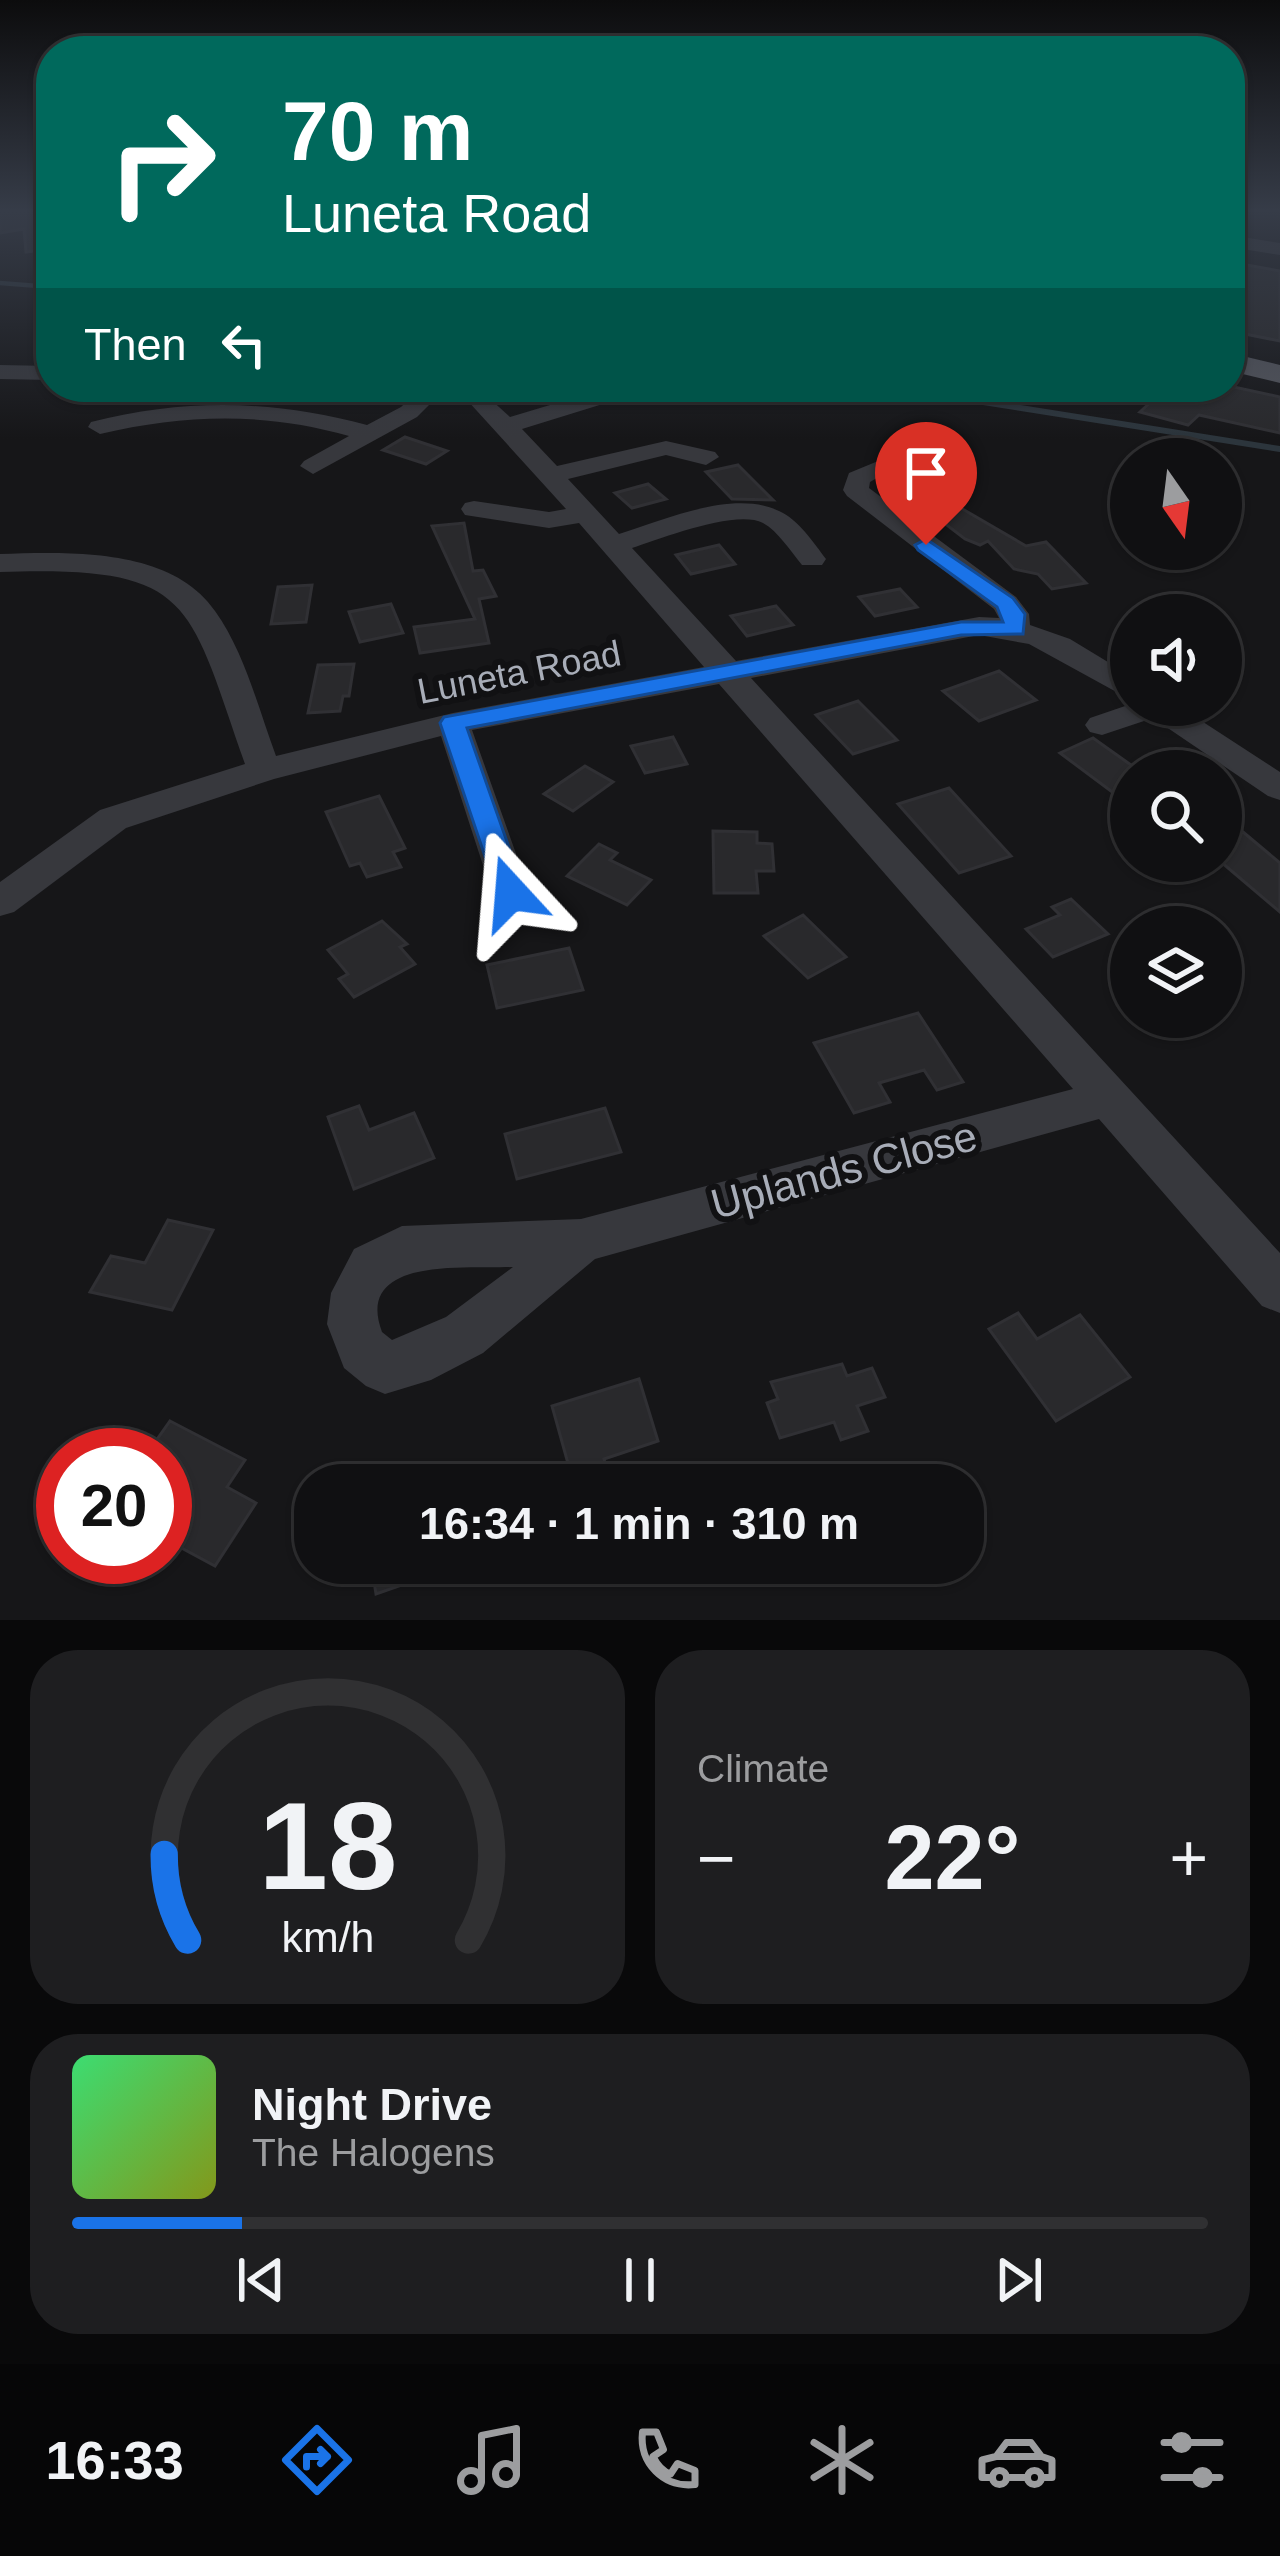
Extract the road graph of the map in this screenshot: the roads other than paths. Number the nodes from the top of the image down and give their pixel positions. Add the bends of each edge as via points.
1 (1245, 366) edge
2 (0, 372) edge
3 (36, 373) edge
4 (1280, 374) edge
5 (419, 402) edge
6 (482, 402) edge
7 (585, 402) edge
8 (506, 426) junction
9 (100, 427) dead end
10 (371, 434) junction
11 (706, 457) dead end
12 (313, 466) dead end
13 (883, 467) dead end
14 (551, 475) junction
15 (474, 508) dead end
16 (587, 514) junction
17 (612, 544) junction
18 (812, 559) dead end
19 (0, 563) edge
20 (1015, 629) junction
21 (724, 673) junction
22 (1110, 677) edge
23 (1110, 722) edge
24 (453, 723) junction
25 (1102, 725) dead end
26 (1187, 726) edge
27 (264, 770) junction
28 (1280, 788) edge
29 (511, 893) dead end
30 (0, 902) edge
31 (1108, 1098) junction
32 (580, 1241) dead end
33 (1280, 1289) edge

1 - 4 main road
2 - 3 street
5 - 10 street
6 - 8 street
7 - 8 street
8 - 14 street
9 - 10 street via 236,406
10 - 12 street
11 - 14 street via 666,448
13 - 20 street via 858,478 856,490 1005,603
14 - 16 street
15 - 16 street via 549,520
16 - 17 street
17 - 18 street via 754,512 772,517
17 - 21 street
19 - 27 street via 120,569 188,597 212,634
20 - 21 street, Luneta Road via 961,628
20 - 22 street via 1059,644
21 - 24 street, Luneta Road
21 - 31 street
23 - 25 street
24 - 27 street, Luneta Road
24 - 29 street
26 - 28 street
27 - 30 street, Luneta Road via 113,819
31 - 32 street, Uplands Close
31 - 33 street

